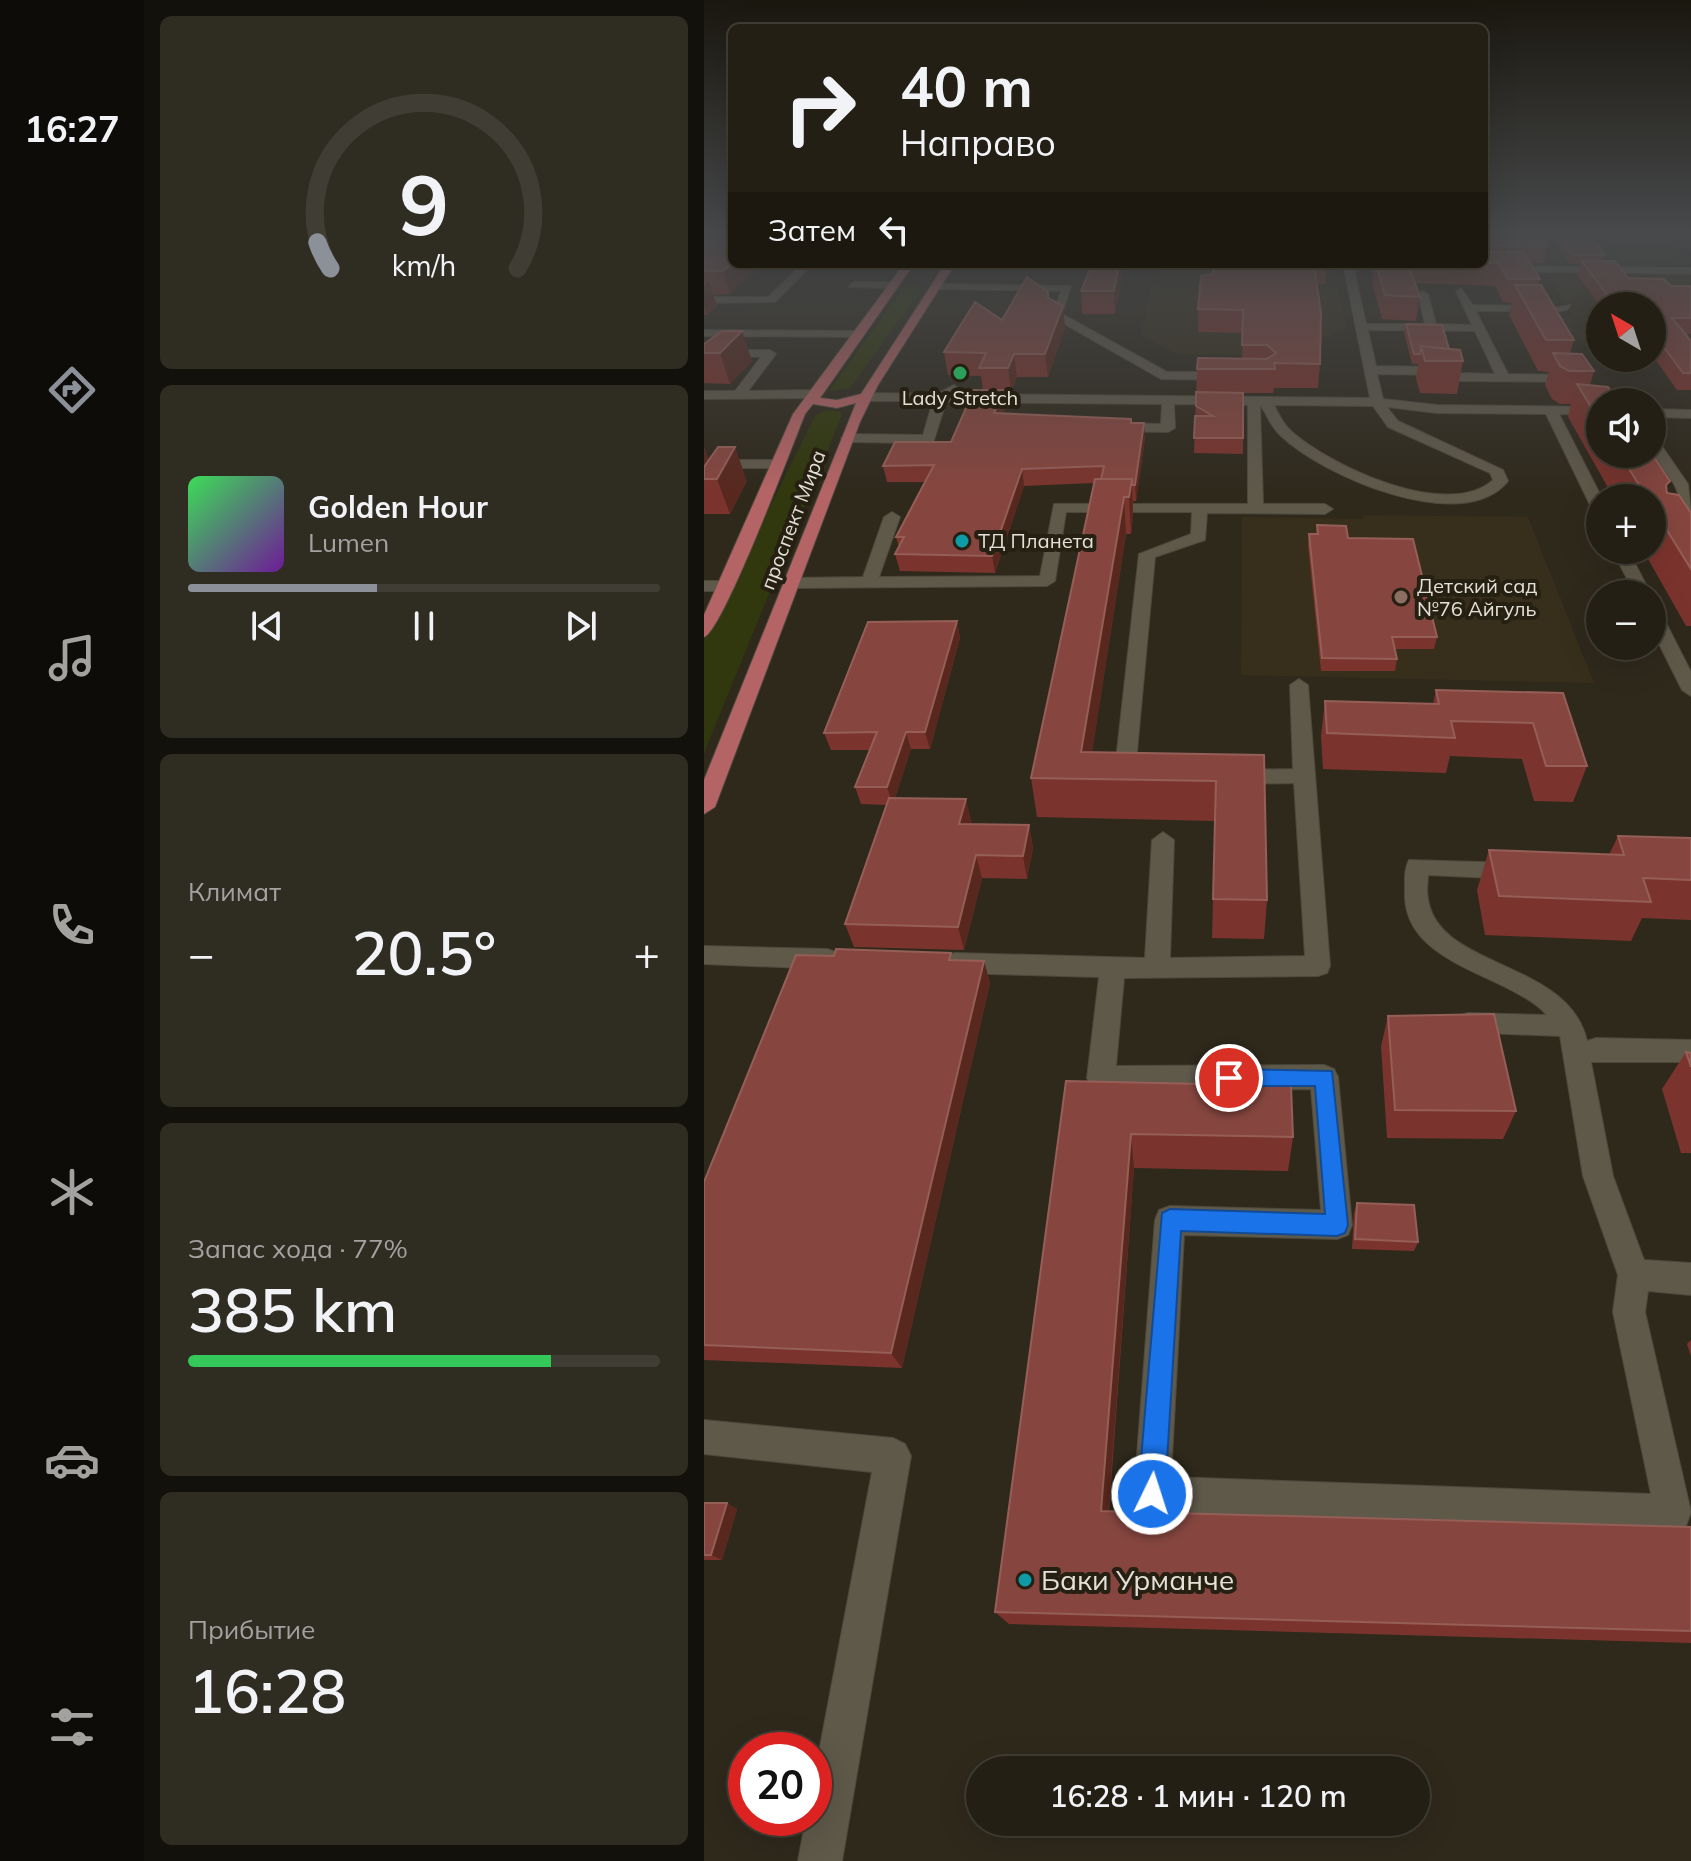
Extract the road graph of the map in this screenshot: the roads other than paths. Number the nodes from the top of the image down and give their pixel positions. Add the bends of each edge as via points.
1 (869, 320) edge
2 (915, 320) edge
3 (1065, 320) edge
4 (1360, 320) edge
5 (1429, 320) edge
6 (1475, 320) edge
7 (1361, 327) junction
8 (1431, 327) junction
9 (1479, 328) junction
10 (704, 333) edge
11 (859, 334) junction
12 (1370, 370) junction
13 (704, 375) edge
14 (1237, 376) edge
15 (1503, 377) junction
16 (1586, 392) edge
17 (739, 394) junction
18 (812, 394) junction
19 (704, 395) edge
20 (1586, 395) edge
21 (866, 397) junction
22 (941, 397) junction
23 (1168, 399) junction
24 (1260, 401) junction
25 (1377, 402) junction
26 (1551, 411) junction
27 (1666, 413) edge
28 (1691, 414) edge
29 (1095, 426) edge
30 (848, 438) junction
31 (929, 439) junction
32 (924, 453) edge
33 (1666, 460) edge
34 (704, 464) edge
35 (776, 464) junction
36 (1588, 484) edge
37 (1686, 486) edge
38 (1691, 507) edge
39 (1200, 508) junction
40 (1256, 508) junction
41 (1325, 509) dead end
42 (892, 517) dead end
43 (792, 583) junction
44 (869, 583) junction
45 (704, 586) edge
46 (727, 586) junction
47 (704, 632) edge
48 (1666, 636) edge
49 (1685, 667) edge
50 (1691, 690) edge
51 (1304, 697) dead end
52 (1304, 776) junction
53 (1214, 777) edge
54 (1154, 778) edge
55 (704, 807) edge
56 (1163, 840) dead end
57 (1534, 871) edge
58 (704, 955) edge
59 (859, 960) edge
60 (923, 962) edge
61 (1157, 967) junction
62 (1113, 968) junction
63 (1468, 1024) edge
64 (1570, 1026) junction
65 (1691, 1051) edge
66 (1577, 1056) junction
67 (1634, 1275) junction
68 (1691, 1279) edge
69 (704, 1437) edge
70 (820, 1861) edge

1 - 11 main road, проспект Мира
2 - 21 main road, проспект Мира
3 - 14 street via 1165,376
4 - 7 street
5 - 8 street
6 - 9 street
7 - 8 street
7 - 12 street
8 - 9 street
9 - 15 street
10 - 11 street
11 - 18 main road, проспект Мира
12 - 15 street
12 - 25 street
13 - 17 street via 729,352 770,354
15 - 16 street
17 - 18 street
17 - 19 street
18 - 21 main road via 815,401 827,404
18 - 35 main road, проспект Мира
20 - 26 street
21 - 22 street
21 - 30 main road, проспект Мира
22 - 23 street
22 - 31 street
23 - 24 street
23 - 29 street via 1168,428
24 - 25 street
24 - 25 street via 1283,432 1327,460 1431,500 1487,494 1501,481 1496,470 1393,424
24 - 40 street
25 - 26 street
26 - 36 street
27 - 28 street
30 - 31 street
30 - 43 main road, проспект Мира
31 - 32 street
33 - 37 street
34 - 35 street via 727,470
35 - 46 main road, проспект Мира
37 - 38 street
39 - 40 street
39 - 44 street via 1059,507 1047,581
39 - 54 street via 1199,537 1147,554 1124,778
40 - 41 street
42 - 44 street
43 - 44 street
43 - 55 main road, проспект Мира
45 - 46 street
46 - 47 main road, проспект Мира
48 - 49 street
49 - 50 street
51 - 52 street
52 - 53 street
52 - 61 street via 1318,966
56 - 61 street
57 - 64 street via 1417,866 1413,883 1433,938 1549,1002
58 - 59 street
60 - 62 street
61 - 62 street
62 - 67 street via 1101,1078 1324,1077 1337,1225 1170,1220 1152,1494 1673,1513 1629,1312
63 - 64 street
64 - 66 street
65 - 66 street via 1596,1049
66 - 67 street via 1598,1176
67 - 68 street
69 - 70 street via 893,1456

